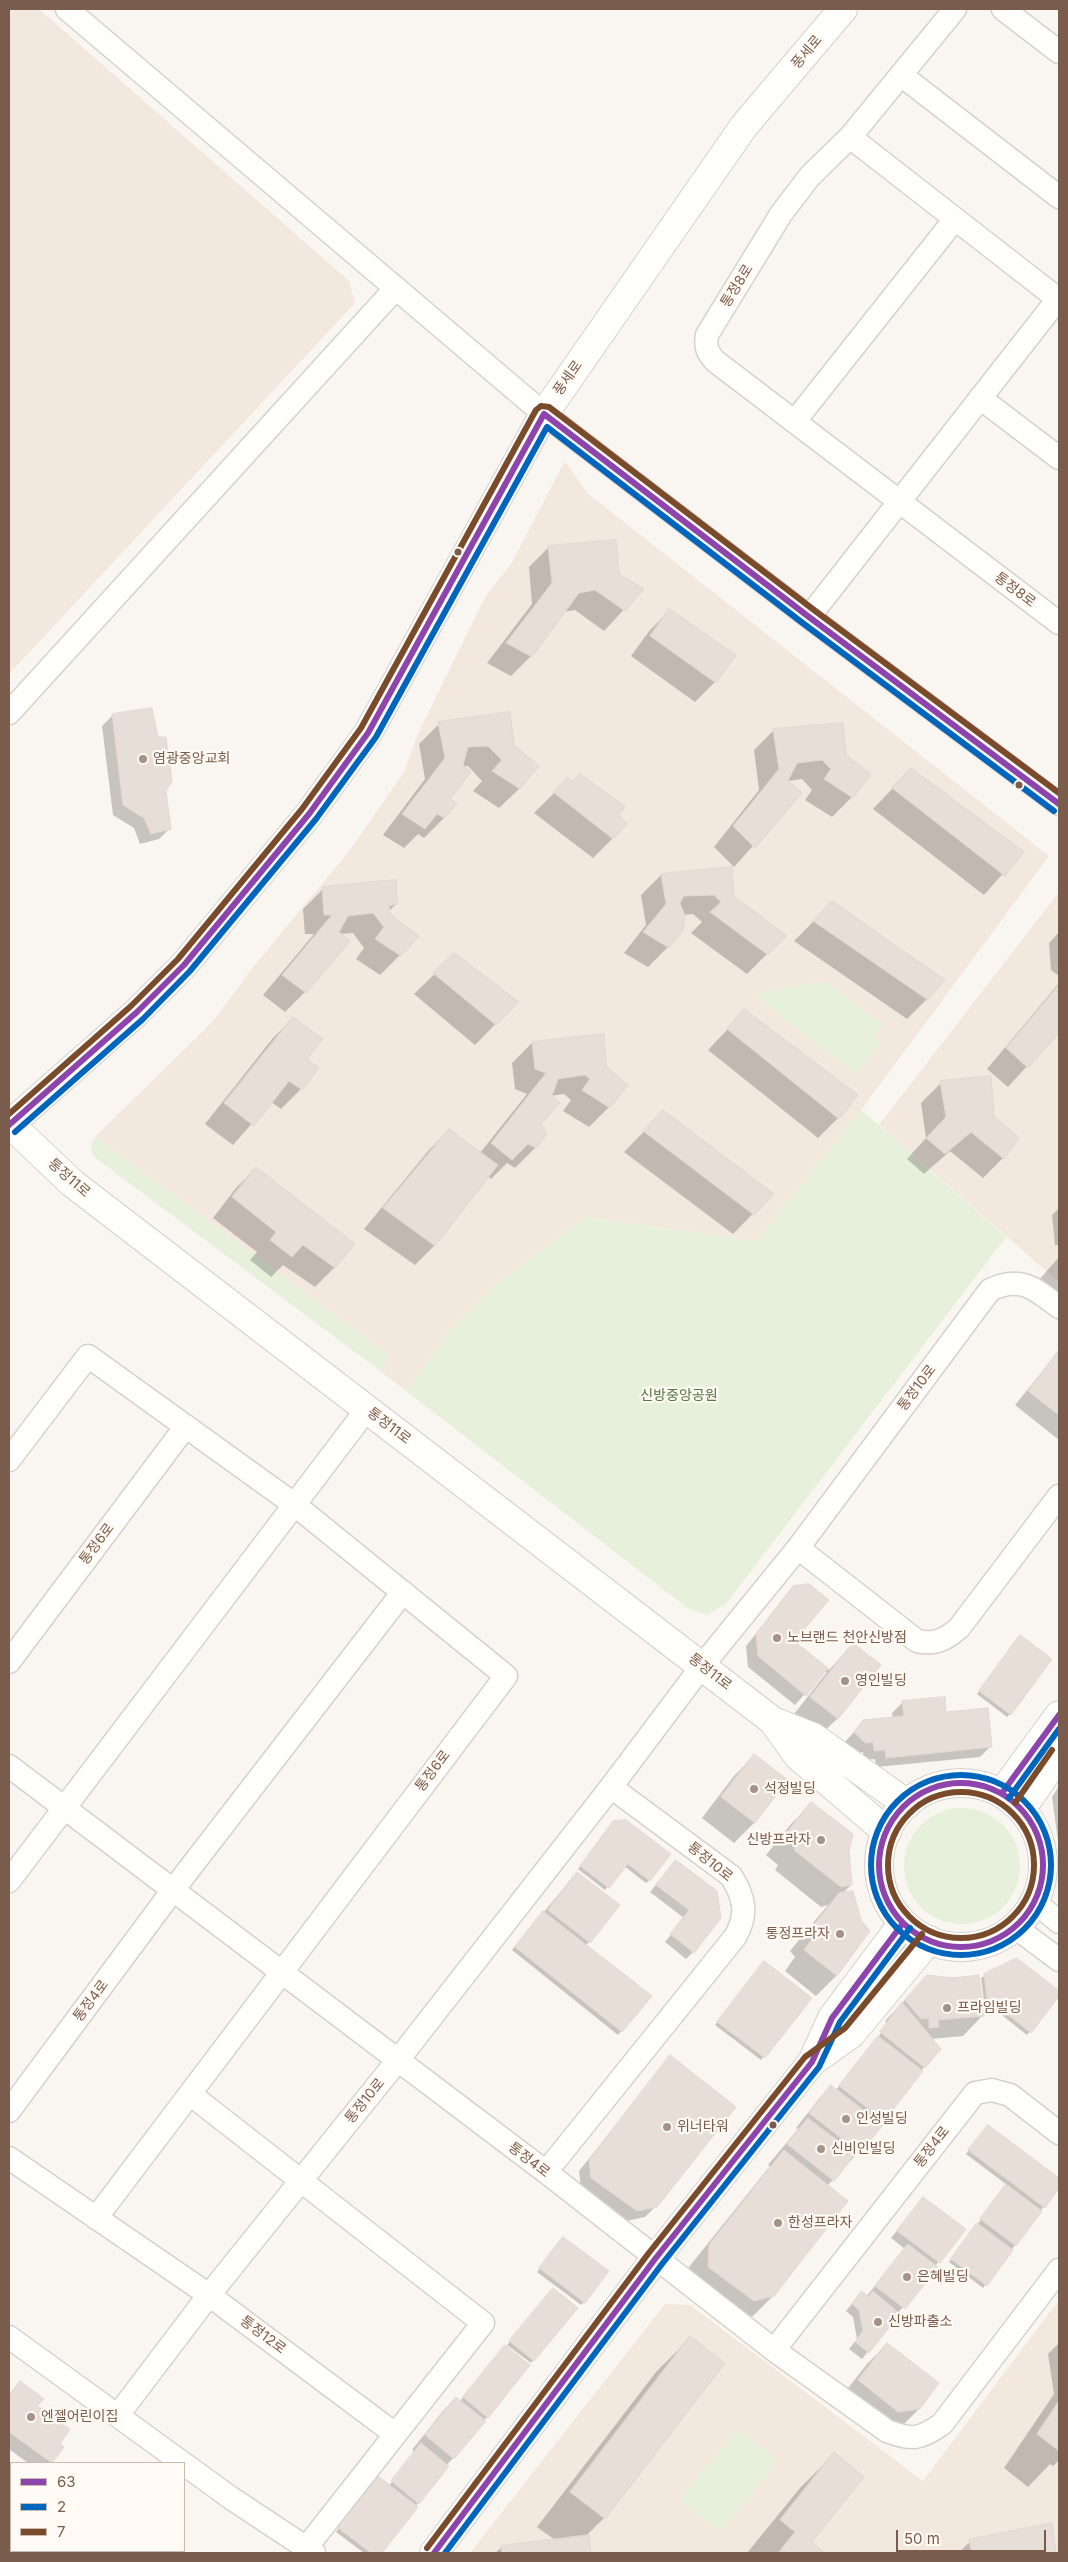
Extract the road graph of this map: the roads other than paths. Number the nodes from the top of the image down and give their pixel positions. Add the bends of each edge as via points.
1 (67, 9) edge
2 (843, 9) edge
3 (954, 9) edge
4 (1003, 9) edge
5 (1059, 52) edge
6 (901, 75) junction
7 (850, 137) junction
8 (1059, 197) edge
9 (955, 219) junction
10 (396, 288) junction
11 (1058, 299) edge
12 (980, 398) junction
13 (544, 414) junction
14 (795, 421) junction
15 (1059, 458) edge
16 (899, 502) junction
17 (809, 617) junction
18 (1059, 623) edge
19 (9, 713) edge
20 (1059, 804) edge
21 (9, 1122) edge
22 (1059, 1307) edge
23 (367, 1410) junction
24 (186, 1426) junction
25 (9, 1460) edge
26 (1059, 1496) edge
27 (294, 1506) junction
28 (798, 1548) junction
29 (403, 1592) junction
30 (9, 1662) edge
31 (702, 1666) junction
32 (1059, 1715) edge
33 (773, 1721) junction
34 (1059, 1755) edge
35 (9, 1766) edge
36 (611, 1787) junction
37 (1012, 1800) junction
38 (907, 1804) junction
39 (66, 1808) junction
40 (887, 1832) junction
41 (9, 1881) edge
42 (173, 1890) junction
43 (1035, 1902) junction
44 (1059, 1922) edge
45 (903, 1923) junction
46 (1015, 1927) junction
47 (929, 1940) junction
48 (1059, 1960) edge
49 (281, 1972) junction
50 (398, 2060) junction
51 (812, 2062) junction
52 (190, 2094) junction
53 (9, 2112) edge
54 (1059, 2132) edge
55 (9, 2158) edge
56 (546, 2172) junction
57 (300, 2180) junction
58 (96, 2218) junction
59 (655, 2259) junction
60 (1059, 2270) edge
61 (210, 2295) junction
62 (9, 2337) edge
63 (774, 2350) junction
64 (118, 2415) junction
65 (395, 2434) junction
66 (181, 2462) edge
67 (185, 2465) edge
68 (310, 2550) edge
69 (434, 2553) edge

1 - 10 street
2 - 13 street, 풍세로 via 744,126
3 - 6 street, 통정8로
4 - 5 street
6 - 7 street, 통정8로
6 - 8 street
7 - 9 street
7 - 14 street, 통정8로 via 810,176 781,214 707,335 705,344 715,361
9 - 11 street
9 - 14 street
10 - 13 street
10 - 19 street
11 - 12 street
12 - 15 street
12 - 16 street
13 - 17 street
13 - 21 street, 풍세로 via 368,733 309,814 184,965 137,1012
14 - 16 street, 통정8로
16 - 17 street
16 - 18 street, 통정8로
17 - 20 street
21 - 23 street, 통정11로 via 72,1183
22 - 28 street, 통정10로 via 1033,1287 1017,1283 1002,1284 990,1290
23 - 27 street
23 - 31 street, 통정11로
24 - 25 street, 통정6로 via 88,1356
24 - 27 street, 통정6로
24 - 30 street, 통정6로
26 - 28 street via 959,1628 945,1640 930,1644 917,1642
27 - 29 street, 통정6로
27 - 39 street
28 - 31 street, 통정10로
29 - 42 street
29 - 49 street, 통정6로 via 506,1676
31 - 33 street, 통정11로
31 - 36 street, 통정10로
32 - 37 street
33 - 38 street via 813,1737
33 - 40 street via 798,1756
34 - 37 street
35 - 39 street
36 - 50 street, 통정10로
36 - 56 street, 통정10로 via 731,1876 741,1892 742,1924
37 - 38 street via 990,1788 963,1783 936,1787
37 - 43 street via 1032,1823 1042,1849 1043,1876
38 - 40 street via 892,1820
39 - 41 street
39 - 42 street, 통정4로
40 - 45 street via 881,1845 879,1872 885,1897
42 - 49 street, 통정4로
42 - 53 street, 통정4로
43 - 44 street
43 - 46 street
45 - 47 street
45 - 51 street via 832,2018
46 - 47 street via 998,1939 972,1946 946,1946
46 - 48 street
47 - 51 street via 851,2034
49 - 50 street, 통정4로
49 - 52 street
50 - 56 street, 통정4로
50 - 57 street, 통정10로
51 - 59 street
52 - 57 street
52 - 58 street
54 - 63 street, 통정4로 via 1010,2096 992,2090 975,2093
55 - 58 street, 통정12로
56 - 59 street, 통정4로
57 - 61 street, 통정10로
57 - 65 street via 483,2323
58 - 61 street, 통정12로
59 - 63 street, 통정4로
59 - 69 street
60 - 63 street, 통정4로 via 942,2424 924,2436 903,2437 887,2431
61 - 64 street, 통정10로
61 - 65 street, 통정12로
62 - 64 street
64 - 66 street
65 - 68 street
67 - 68 street

